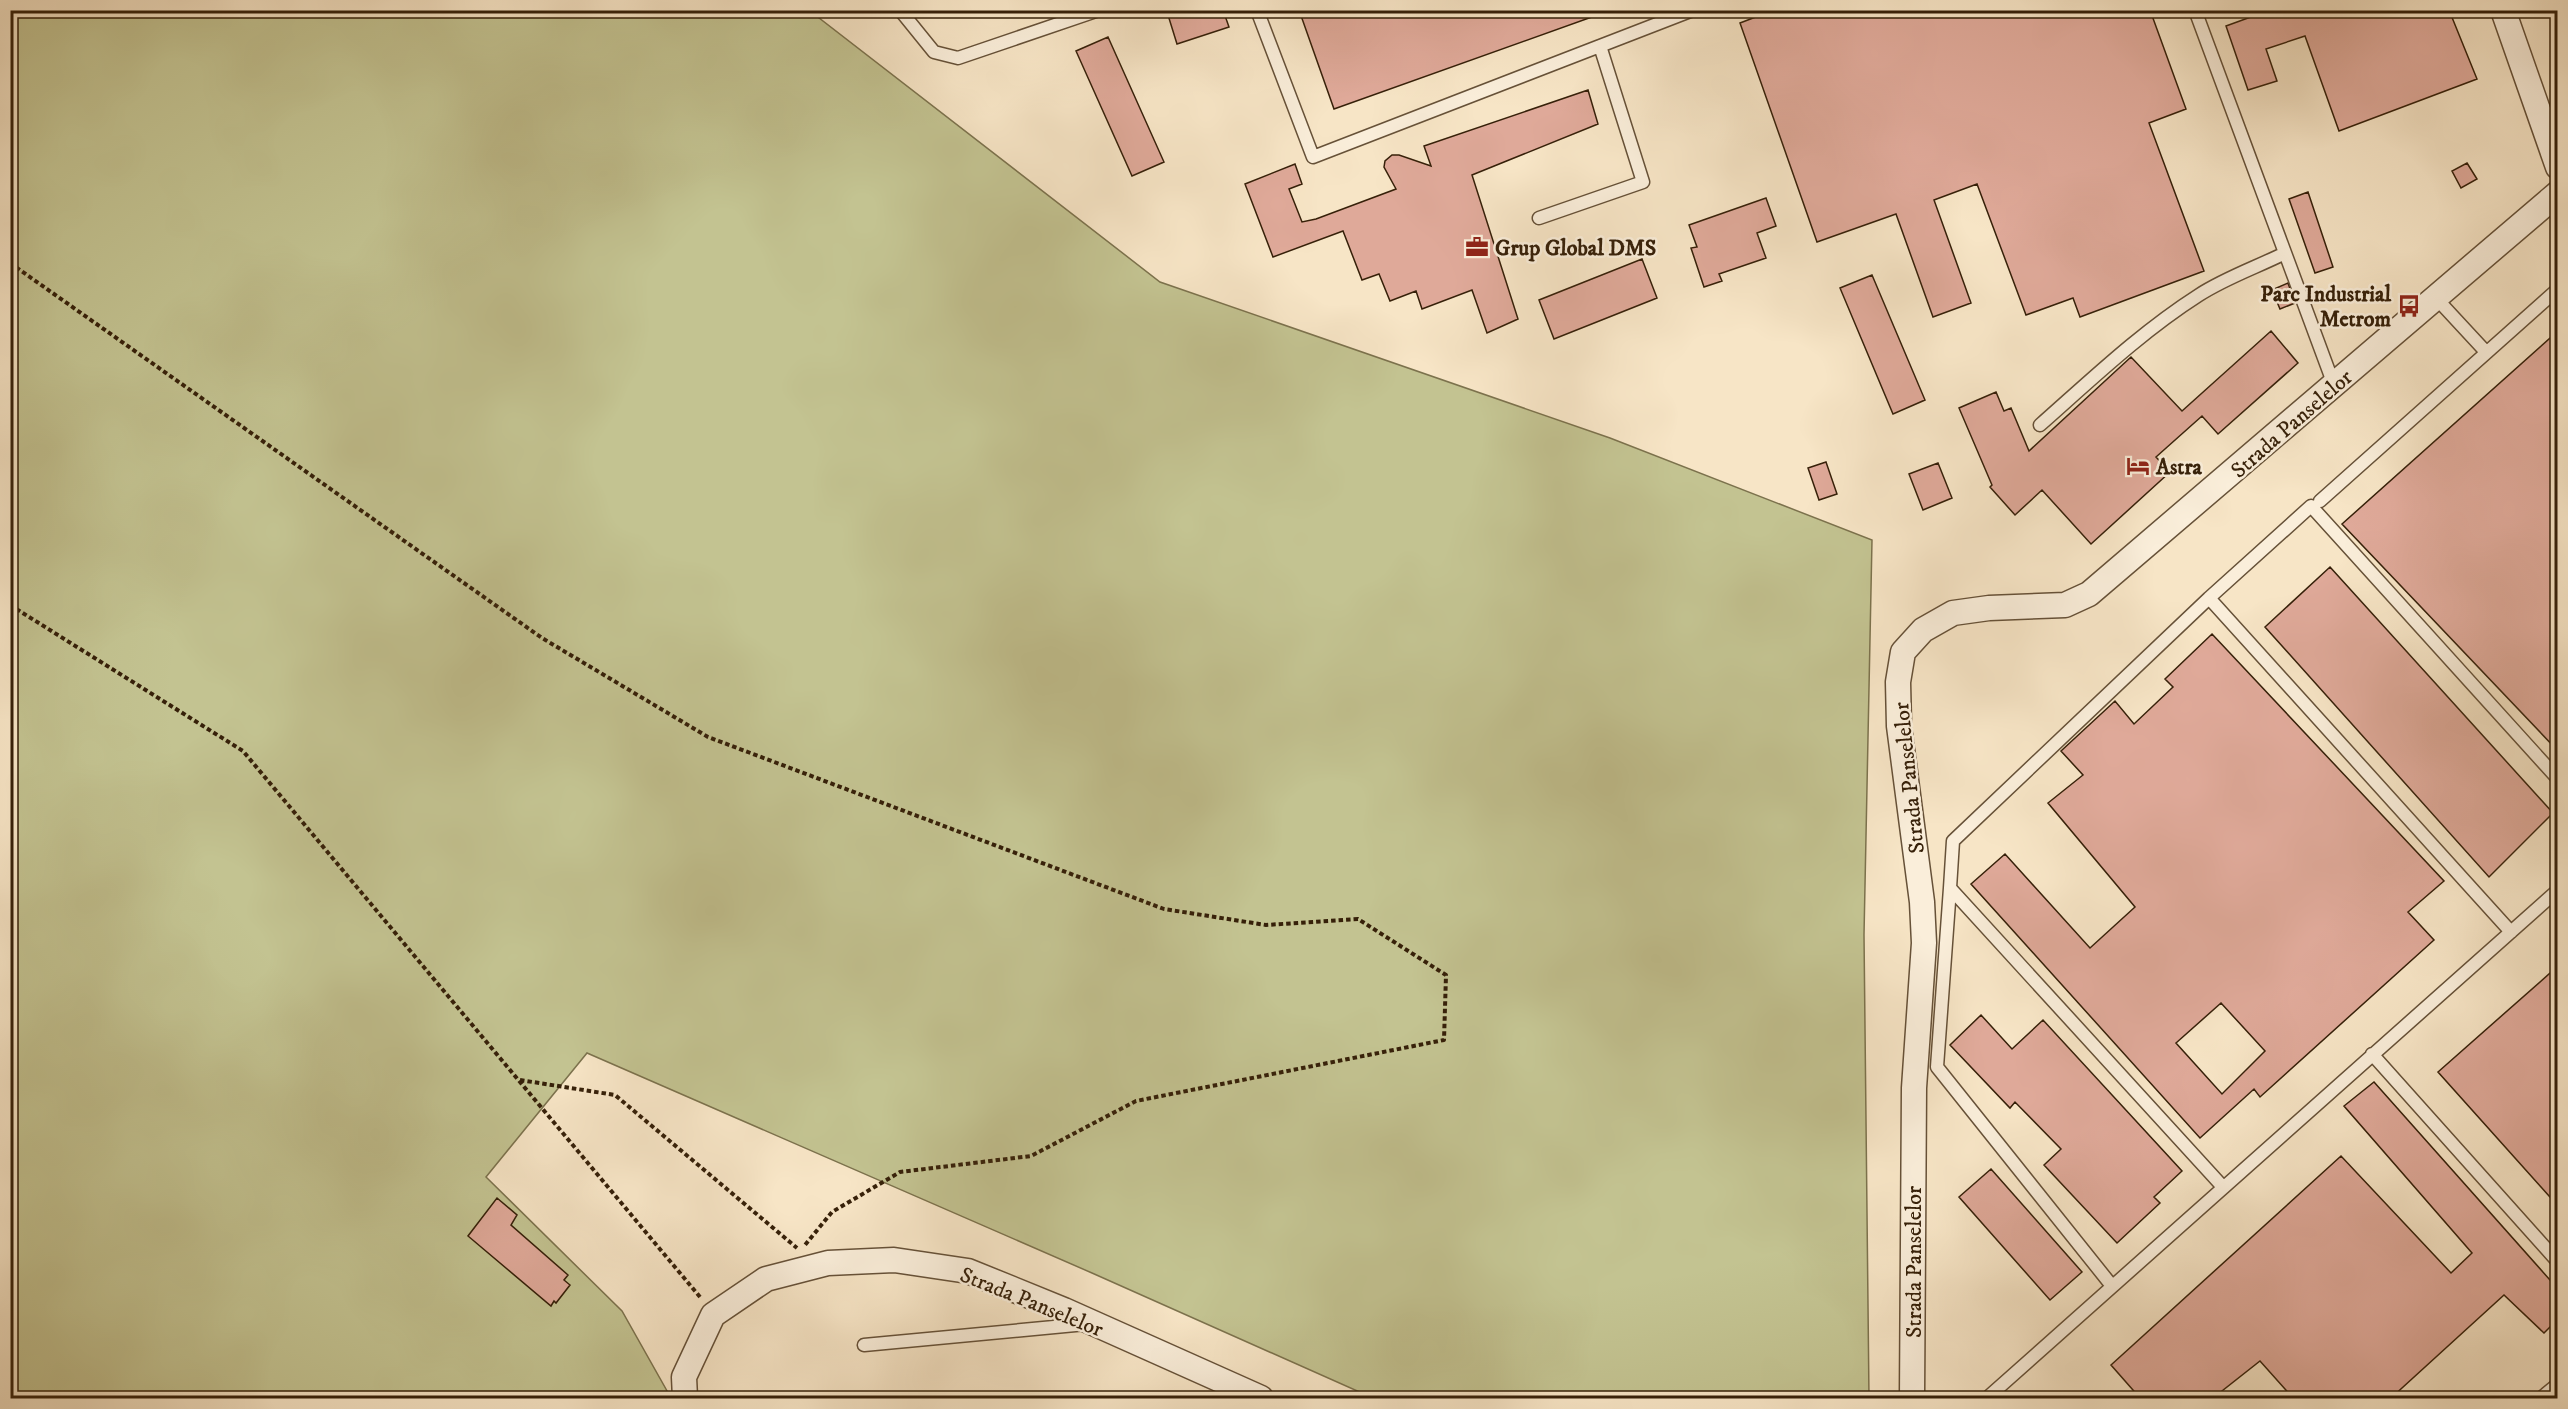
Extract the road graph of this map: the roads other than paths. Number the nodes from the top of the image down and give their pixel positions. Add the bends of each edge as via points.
1 (900, 10) edge
2 (1257, 10) edge
3 (1693, 10) edge
4 (2195, 10) edge
5 (2503, 10) edge
6 (1092, 12) edge
7 (1600, 46) junction
8 (2558, 167) edge
9 (2558, 193) edge
10 (1539, 218) dead end
11 (2285, 253) junction
12 (2558, 289) edge
13 (2436, 298) junction
14 (2486, 352) junction
15 (2334, 385) junction
16 (2040, 425) dead end
17 (2320, 501) dead end
18 (2208, 598) junction
19 (2558, 779) edge
20 (1950, 888) junction
21 (2558, 890) edge
22 (2511, 932) junction
23 (2372, 1054) junction
24 (2223, 1187) junction
25 (2558, 1262) edge
26 (2112, 1286) junction
27 (1094, 1324) junction
28 (864, 1345) dead end
29 (2558, 1384) edge
30 (1994, 1396) edge
31 (685, 1398) edge
32 (1261, 1398) edge
33 (1912, 1398) edge
34 (2541, 1398) edge

1 - 6 lane via 934,52 958,58
2 - 7 lane via 1313,157
3 - 7 lane
4 - 11 lane
5 - 8 street
7 - 10 lane via 1643,182
9 - 13 street, Strada Panselelor
11 - 15 lane
11 - 16 lane via 2201,294 2170,315 2115,357
12 - 14 lane
13 - 14 lane
13 - 15 street, Strada Panselelor
14 - 17 lane
15 - 33 street, Strada Panselelor via 2089,594 2065,605 1953,613 1923,630 1904,652 1898,682 1899,726 1924,943 1914,1088
18 - 19 lane via 2311,506
18 - 20 lane via 1953,841
18 - 22 lane
20 - 24 lane
20 - 26 lane via 1937,1067
21 - 22 lane
22 - 23 lane
23 - 24 lane
23 - 25 lane
24 - 26 lane
26 - 30 lane
27 - 28 lane
27 - 31 street, Strada Panselelor via 968,1271 894,1260 828,1263 766,1279 713,1315 684,1377
27 - 32 street, Strada Panselelor
29 - 34 lane

